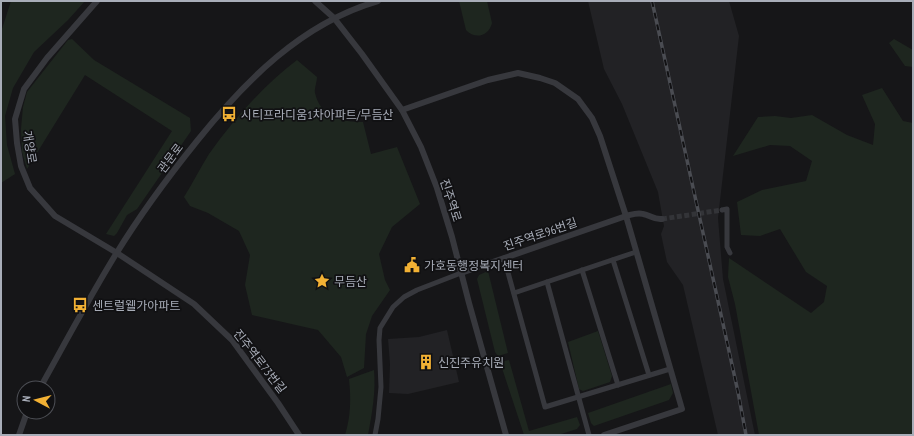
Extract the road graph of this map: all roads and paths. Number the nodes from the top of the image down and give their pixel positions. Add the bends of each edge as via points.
1 (97, 1) edge
2 (314, 1) edge
3 (378, 1) edge
4 (334, 18) junction
5 (402, 110) junction
6 (722, 210) dead end
7 (626, 216) junction
8 (662, 219) tunnel mouth
9 (636, 252) junction
10 (117, 253) junction
11 (730, 253) dead end
12 (504, 258) junction
13 (613, 260) junction
14 (582, 270) junction
15 (461, 272) junction
16 (547, 282) junction
17 (514, 293) junction
18 (670, 369) junction
19 (649, 375) junction
20 (45, 380) edge
21 (618, 385) junction
22 (578, 397) junction
23 (24, 420) edge
24 (19, 435) edge
25 (299, 435) edge
26 (375, 435) edge
27 (506, 435) edge
28 (588, 435) edge
29 (604, 435) edge

1 - 10 street, 개양로 via 47,58 24,89 15,119 21,166 30,188 55,216
2 - 4 street, 진주역로
3 - 4 street, 관문로
4 - 5 street, 진주역로
4 - 10 street, 관문로 via 272,60 237,93 180,162
5 - 7 street via 488,80 518,73 555,83 578,99 592,118
5 - 15 street, 진주역로 via 437,188
6 - 11 street via 727,209 727,247
7 - 8 street, 진주역로96번길 via 639,213
7 - 9 street
7 - 12 street, 진주역로96번길
9 - 13 street
9 - 18 street
10 - 20 street, 관문로
10 - 25 street, 진주역로73번길 via 194,304 232,340
12 - 15 street, 진주역로96번길
12 - 17 street
13 - 14 street
13 - 19 street
14 - 16 street
14 - 21 street
15 - 26 street via 404,297 393,307 380,328 378,340 381,387
15 - 27 street, 진주역로
16 - 17 street
16 - 22 street
17 - 22 street via 545,407
18 - 19 street
18 - 29 street via 682,409
19 - 21 street
21 - 22 street
22 - 28 street
23 - 24 street

